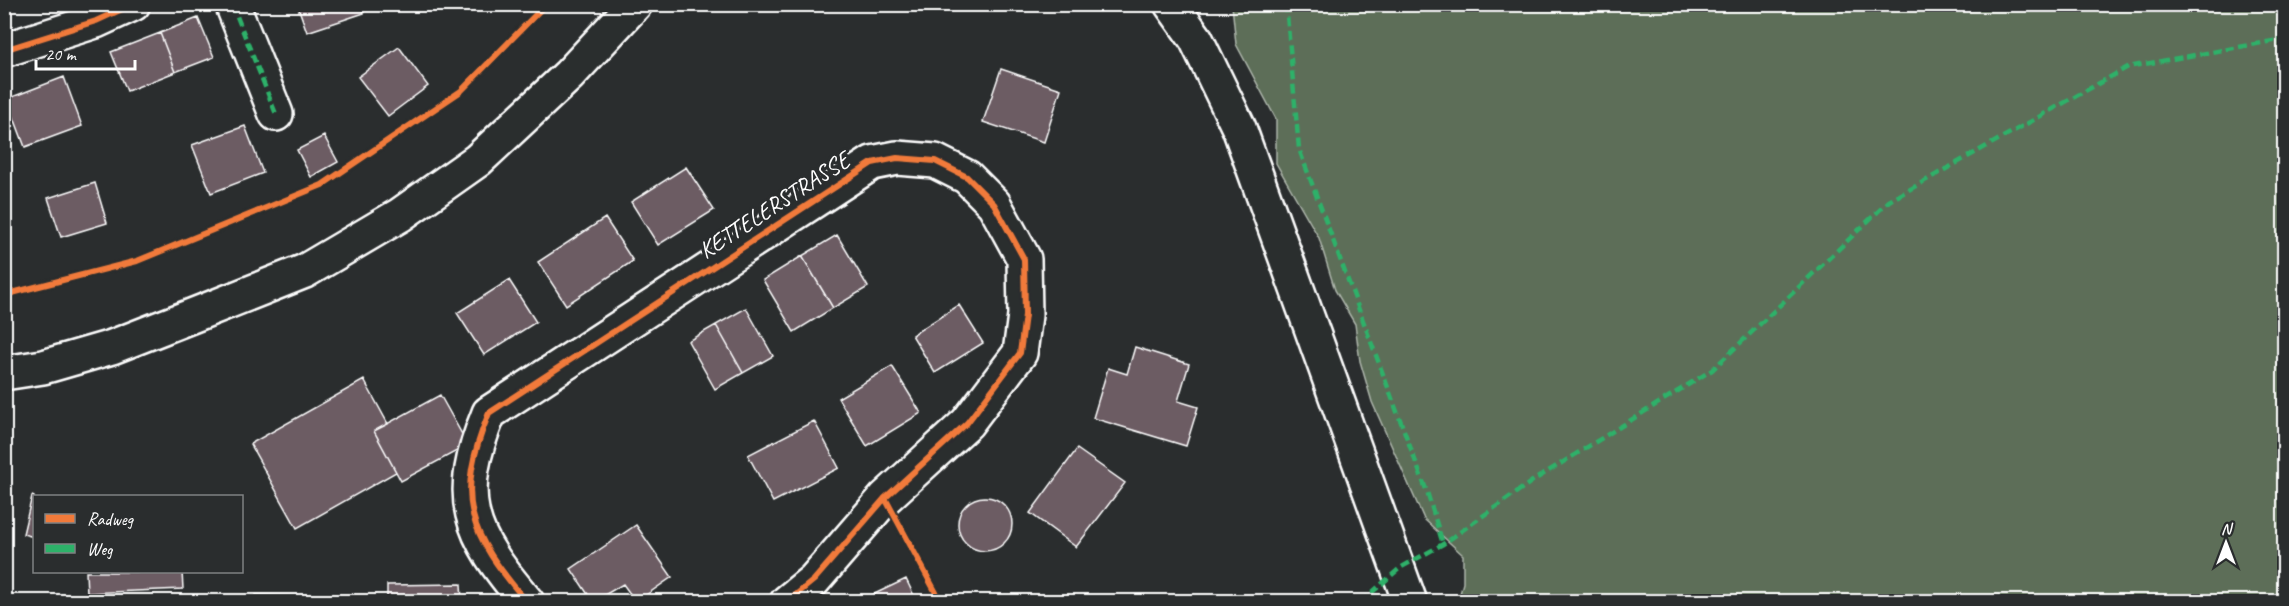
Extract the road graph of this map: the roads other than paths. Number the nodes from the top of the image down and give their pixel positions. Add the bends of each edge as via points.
1 (133, 4) edge
2 (232, 4) edge
3 (635, 4) edge
4 (1171, 4) edge
5 (4, 50) edge
6 (276, 114) dead end
7 (4, 373) edge
8 (527, 602) edge
9 (787, 602) edge
10 (1410, 602) edge

1 - 5 street via 96,21
2 - 6 street
3 - 7 street via 569,75 478,160 381,226 305,271 123,343 43,367
4 - 10 street via 1196,39 1239,128
8 - 9 street, KETTELERSTRASSE via 479,536 469,497 475,448 489,413 872,163 897,158 935,161 968,177 994,204 1024,259 1025,315 1020,353 968,423 885,498 814,580

